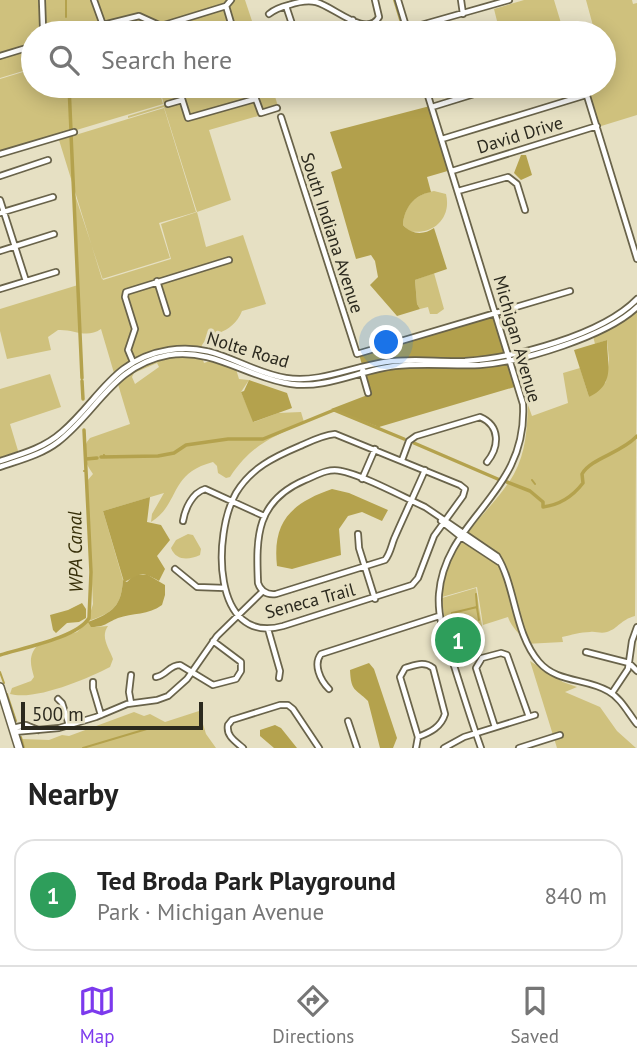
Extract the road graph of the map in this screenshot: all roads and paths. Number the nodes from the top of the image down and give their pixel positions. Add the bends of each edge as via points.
1 (42, 0) edge
2 (94, 0) edge
3 (231, 0) edge
4 (375, 0) edge
5 (398, 0) edge
6 (462, 0) edge
7 (509, 0) edge
8 (325, 2) edge
9 (226, 5) junction
10 (286, 6) junction
11 (465, 13) junction
12 (269, 14) dead end
13 (353, 20) joint
14 (43, 21) edge
15 (102, 21) edge
16 (119, 21) edge
17 (150, 21) edge
18 (176, 21) edge
19 (231, 21) edge
20 (291, 21) edge
21 (356, 21) edge
22 (376, 21) edge
23 (404, 21) edge
24 (439, 21) edge
25 (21, 50) edge
26 (0, 57) edge
27 (429, 98) edge
28 (461, 98) edge
29 (573, 98) edge
30 (587, 98) edge
31 (255, 99) joint
32 (182, 100) joint
33 (168, 104) dead end
34 (432, 107) junction
35 (277, 108) dead end
36 (281, 117) dead end
37 (597, 127) junction
38 (74, 132) dead end
39 (442, 139) junction
40 (0, 154) edge
41 (48, 160) dead end
42 (452, 171) junction
43 (0, 176) edge
44 (458, 191) junction
45 (53, 197) dead end
46 (0, 200) edge
47 (525, 210) dead end
48 (2, 212) edge
49 (54, 234) dead end
50 (15, 247) junction
51 (0, 251) edge
52 (637, 259) edge
53 (229, 260) dead end
54 (56, 272) dead end
55 (26, 281) junction
56 (157, 281) junction
57 (0, 289) edge
58 (570, 291) dead end
59 (637, 299) edge
60 (637, 307) edge
61 (167, 313) dead end
62 (497, 313) junction
63 (510, 358) junction
64 (133, 362) junction
65 (370, 365) junction
66 (362, 372) junction
67 (115, 381) junction
68 (368, 393) dead end
69 (82, 410) junction
70 (83, 418) junction
71 (75, 419) junction
72 (75, 426) junction
73 (375, 449) junction
74 (402, 460) junction
75 (0, 461) edge
76 (486, 462) dead end
77 (0, 467) edge
78 (425, 470) junction
79 (362, 479) junction
80 (232, 501) junction
81 (412, 501) junction
82 (264, 516) junction
83 (444, 520) junction
84 (183, 522) dead end
85 (358, 534) dead end
86 (462, 535) junction
87 (365, 567) junction
88 (175, 569) dead end
89 (225, 588) junction
90 (262, 591) junction
91 (375, 598) junction
92 (239, 616) junction
93 (440, 616) junction
94 (268, 629) junction
95 (637, 629) edge
96 (213, 641) junction
97 (586, 652) dead end
98 (629, 663) junction
99 (637, 671) edge
100 (192, 672) junction
101 (131, 675) dead end
102 (156, 677) dead end
103 (279, 678) dead end
104 (93, 682) dead end
105 (0, 689) edge
106 (329, 689) dead end
107 (612, 693) junction
108 (58, 699) dead end
109 (131, 703) junction
110 (100, 715) junction
111 (348, 721) dead end
112 (637, 724) edge
113 (69, 725) junction
114 (495, 727) junction
115 (14, 730) junction
116 (475, 733) junction
117 (559, 735) dead end
118 (418, 737) junction
119 (452, 745) edge
120 (19, 748) edge
121 (243, 748) edge
122 (319, 748) edge
123 (356, 748) edge
124 (416, 748) edge
125 (444, 748) edge
126 (481, 748) edge
127 (519, 748) edge

1 - 14 street
2 - 15 street
3 - 9 street
4 - 22 street
5 - 23 street
6 - 11 street
7 - 11 street
8 - 10 street
8 - 13 street
9 - 18 street
9 - 19 street
10 - 12 street
10 - 20 street
11 - 24 street
13 - 21 street
16 - 17 street via 139,16
25 - 26 street
27 - 34 street, Michigan Avenue
28 - 34 street
29 - 39 street
30 - 37 street
31 - 32 street via 188,118
31 - 35 street via 261,113
32 - 33 street
34 - 39 street, Michigan Avenue
36 - 62 street, South Indiana Avenue via 355,352 361,354
37 - 42 street, David Drive
37 - 52 street
38 - 40 street
39 - 42 street, Michigan Avenue
41 - 43 street
42 - 44 street, Michigan Avenue
44 - 47 street via 508,177 517,184
44 - 62 street, Michigan Avenue
45 - 48 street
46 - 48 street
48 - 50 street
49 - 50 street
50 - 51 street
50 - 55 street
53 - 56 street
54 - 55 street
55 - 57 street
56 - 61 street
56 - 64 street via 125,293 135,329 128,350
58 - 62 street
59 - 63 street, Nolte Road via 594,329
60 - 63 street, Nolte Road via 596,334
62 - 63 street, Michigan Avenue
63 - 65 street, Nolte Road
63 - 66 street, Nolte Road via 483,365 395,366
63 - 86 street, Michigan Avenue via 523,404 519,449 508,475
64 - 65 street, Nolte Road via 171,350 203,350 303,379
64 - 67 street
64 - 69 street, Nolte Road
65 - 66 street
66 - 67 street, Nolte Road via 318,384 293,384 219,359 187,354 150,360
66 - 68 street
67 - 70 street, Nolte Road
69 - 70 street
69 - 71 street, Nolte Road
70 - 72 street, Nolte Road
71 - 72 street
71 - 75 street, Nolte Road via 40,447
72 - 77 street, Nolte Road via 48,449
73 - 74 street, Seneca Trail
73 - 79 street
73 - 80 street, Seneca Trail via 345,436 326,435 269,460 247,479
74 - 76 street via 416,436 480,417 490,424 496,438
74 - 78 street, Seneca Trail
78 - 81 street
78 - 83 street, Seneca Trail via 465,489
79 - 81 street
79 - 82 street via 344,471 323,472 287,489
80 - 82 street
80 - 84 street via 201,490
80 - 89 street, Seneca Trail via 222,537
81 - 83 street
81 - 87 street via 387,559
82 - 90 street via 257,555
83 - 86 street
83 - 91 street, Seneca Trail via 415,582
85 - 87 street
86 - 93 street, Michigan Avenue via 444,570
86 - 107 street via 500,563 527,642 541,664 557,675
87 - 90 street via 276,594
87 - 91 street
88 - 89 street via 197,587
89 - 92 street, Seneca Trail
90 - 92 street
91 - 94 street, Seneca Trail
92 - 94 street, Seneca Trail
92 - 96 street
93 - 106 street via 321,654 317,665
93 - 116 street, Michigan Avenue
94 - 103 street
95 - 98 street
96 - 100 street
96 - 100 street via 241,662 238,677 213,685
97 - 98 street
98 - 99 street
98 - 107 street
100 - 102 street via 176,665
100 - 109 street via 168,696
101 - 109 street
104 - 110 street
105 - 115 main road
107 - 112 street
108 - 113 street
109 - 110 street
110 - 113 street
111 - 123 street
113 - 115 street
114 - 114 street via 477,668 482,658 501,653 507,655 532,716
114 - 116 street
115 - 120 main road
116 - 119 street
116 - 126 street, Michigan Avenue
117 - 127 street
118 - 118 street via 400,677 405,668 422,663 433,668 445,714 437,727
118 - 124 street
119 - 125 street
121 - 122 street via 225,727 232,720 279,705 293,709

